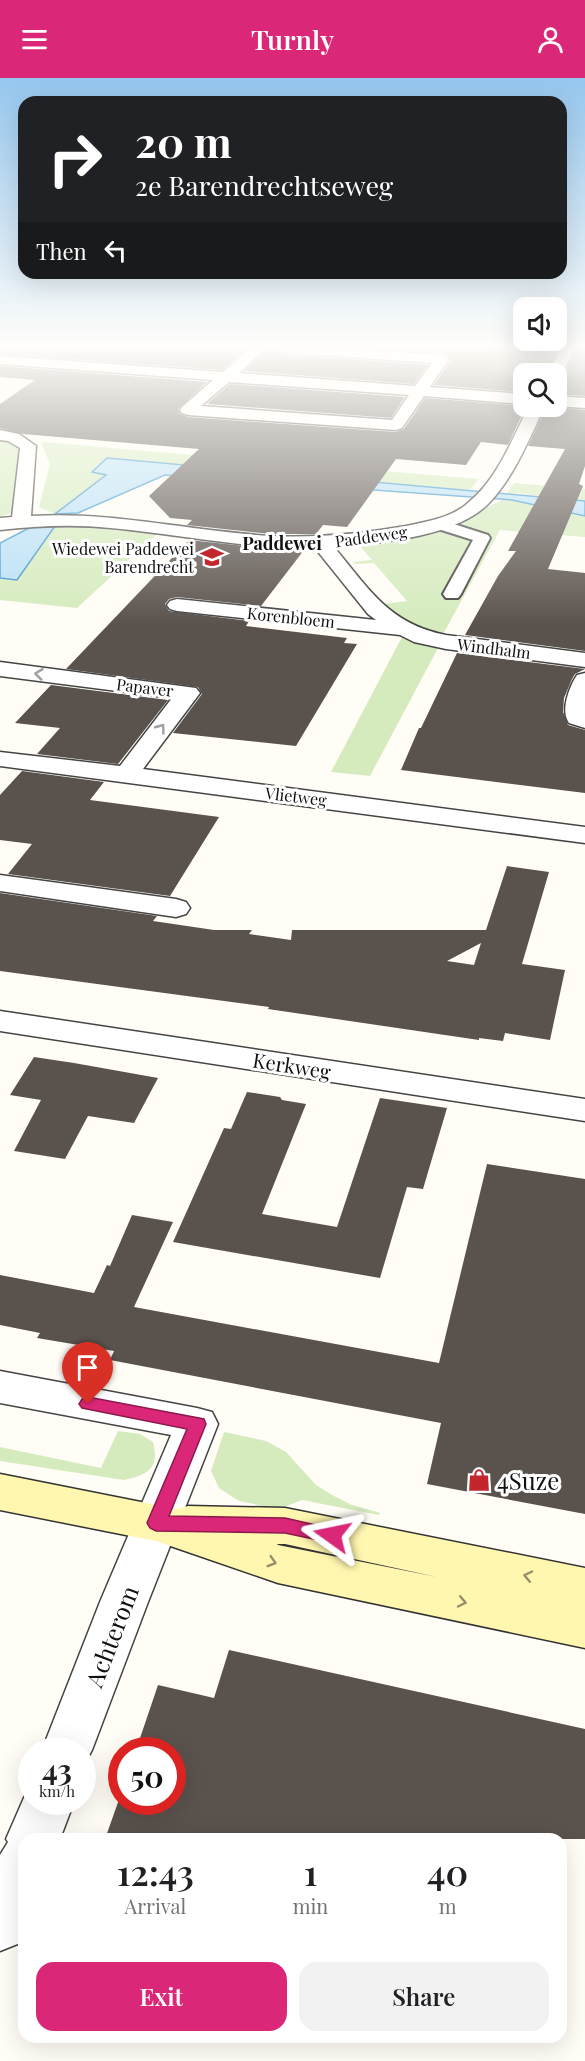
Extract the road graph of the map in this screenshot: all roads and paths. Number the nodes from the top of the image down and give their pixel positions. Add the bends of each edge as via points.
1 (19, 441) edge
2 (517, 441) edge
3 (21, 522) junction
4 (0, 524) edge
5 (438, 524) junction
6 (320, 542) junction
7 (452, 594) dead end
8 (177, 605) dead end
9 (404, 629) junction
10 (585, 660) edge
11 (0, 669) edge
12 (585, 680) edge
13 (585, 721) edge
14 (2, 762) edge
15 (126, 775) junction
16 (585, 835) edge
17 (0, 883) edge
18 (176, 908) dead end
19 (0, 1021) edge
20 (585, 1110) edge
21 (0, 1387) edge
22 (0, 1492) edge
23 (156, 1523) junction
24 (585, 1588) edge
25 (585, 1627) edge
26 (73, 1737) edge
27 (43, 1815) edge
28 (35, 1833) edge
29 (18, 1877) edge
30 (0, 1923) edge
31 (0, 1928) edge
32 (18, 1933) edge

1 - 3 street via 28,446
2 - 5 street, Paddeweg via 486,496 462,515
3 - 4 street, Paddeweg
3 - 6 street, Paddeweg via 108,522 251,539
5 - 6 street, Paddeweg via 394,534
5 - 7 street via 482,538
6 - 9 street via 375,610
8 - 9 street, Korenbloem
9 - 10 street, Windhalm via 446,642
15 -> 11 street, Papaver via 188,693
12 - 13 street via 576,711 577,718
14 - 15 street, Vlietweg
15 - 16 street, Vlietweg
17 - 18 street
19 - 20 street, Kerkweg
21 - 23 street, Achterom via 197,1424
22 - 23 main road
24 -> 23 main road via 285,1526
23 -> 25 main road via 278,1564
23 - 26 street, Achterom
27 - 28 street
29 - 30 street
31 - 32 street

